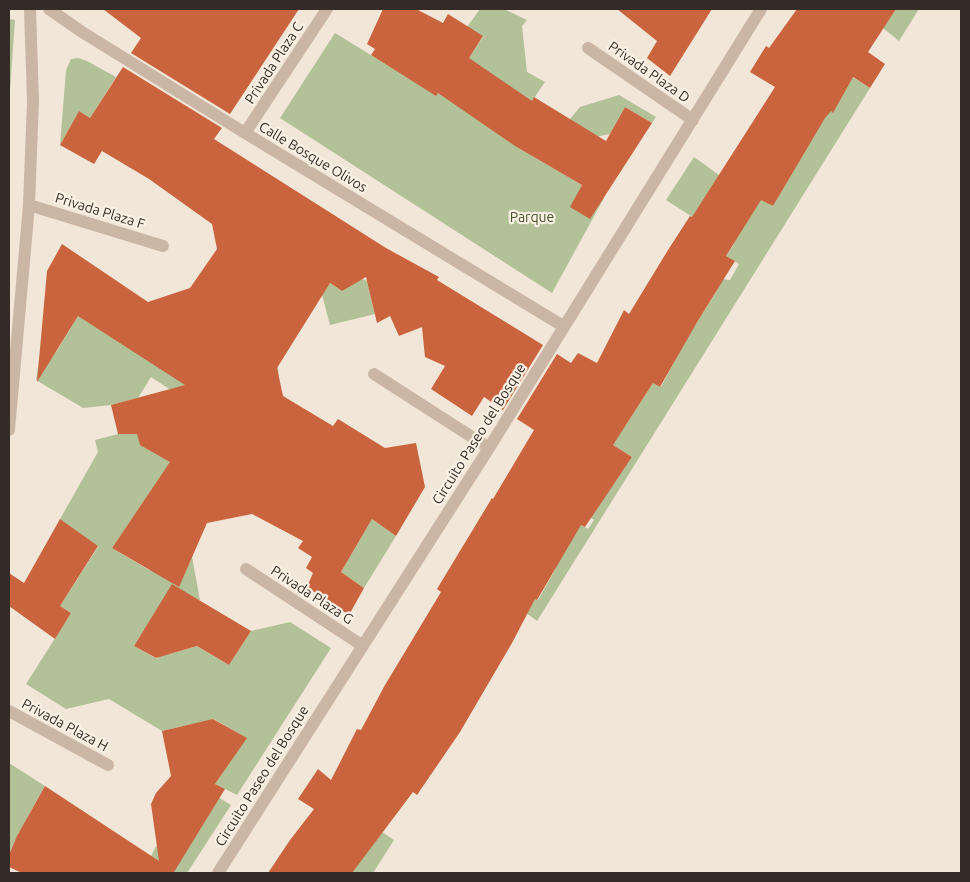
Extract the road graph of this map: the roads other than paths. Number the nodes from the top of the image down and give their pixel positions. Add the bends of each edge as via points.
1 (30, 9) edge
2 (49, 9) edge
3 (327, 9) edge
4 (761, 9) edge
5 (588, 48) dead end
6 (693, 120) junction
7 (245, 133) junction
8 (28, 205) junction
9 (163, 246) dead end
10 (564, 326) junction
11 (374, 374) dead end
12 (9, 430) edge
13 (490, 448) junction
14 (246, 569) dead end
15 (363, 646) junction
16 (9, 711) edge
17 (108, 765) dead end
18 (218, 873) edge

1 - 8 street via 33,101
2 - 7 street, Calle Bosque Olivos
3 - 7 street, Privada Plaza C
4 - 6 street, Circuito Paseo del Bosque
5 - 6 street, Privada Plaza D
6 - 10 street, Circuito Paseo del Bosque
7 - 10 street, Calle Bosque Olivos
8 - 9 street, Privada Plaza F
8 - 12 street
10 - 13 street, Circuito Paseo del Bosque
11 - 13 street
13 - 15 street, Circuito Paseo del Bosque
14 - 15 street, Privada Plaza G
15 - 18 street, Circuito Paseo del Bosque
16 - 17 street, Privada Plaza H

